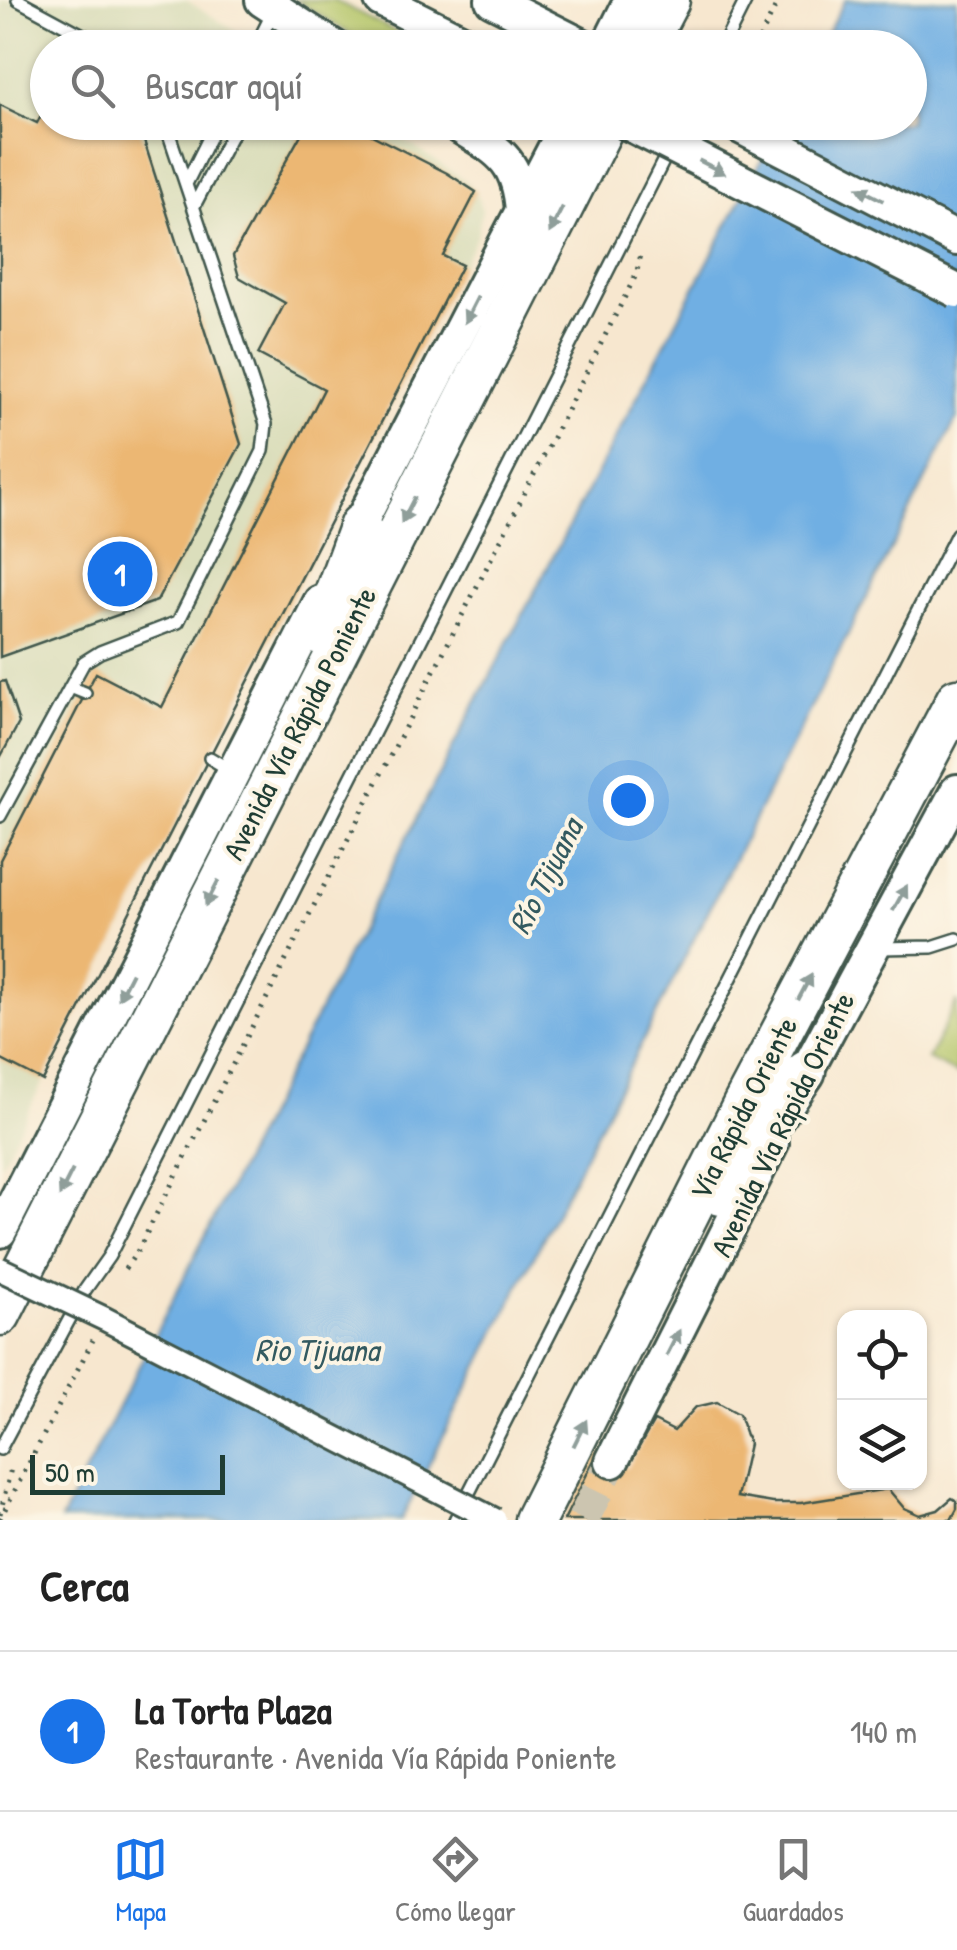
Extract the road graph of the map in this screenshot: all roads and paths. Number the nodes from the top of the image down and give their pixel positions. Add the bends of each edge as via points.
1 (18, 0) edge
2 (381, 0) edge
3 (492, 0) edge
4 (631, 0) edge
5 (669, 0) edge
6 (746, 0) edge
7 (780, 0) edge
8 (276, 19) edge
9 (74, 30) edge
10 (299, 30) edge
11 (440, 30) edge
12 (551, 30) edge
13 (615, 30) edge
14 (653, 30) edge
15 (731, 30) edge
16 (764, 30) edge
17 (171, 140) edge
18 (208, 140) edge
19 (229, 140) edge
20 (480, 140) edge
21 (586, 140) edge
22 (592, 140) edge
23 (632, 140) edge
24 (674, 140) edge
25 (767, 140) edge
26 (186, 182) junction
27 (195, 204) junction
28 (522, 211) junction
29 (957, 239) edge
30 (642, 249) dead end
31 (957, 291) edge
32 (360, 525) joint
33 (957, 534) edge
34 (70, 687) junction
35 (85, 694) dead end
36 (957, 699) edge
37 (235, 775) junction
38 (957, 791) edge
39 (0, 816) edge
40 (957, 939) edge
41 (871, 948) junction
42 (804, 1072) junction
43 (0, 1230) edge
44 (0, 1269) edge
45 (116, 1282) dead end
46 (0, 1314) edge
47 (632, 1327) junction
48 (99, 1330) dead end
49 (0, 1448) edge
50 (18, 1451) dead end
51 (612, 1461) tunnel mouth
52 (0, 1517) edge
53 (456, 1520) edge
54 (495, 1520) edge
55 (535, 1520) edge

1 - 9 lane
2 - 11 main road
3 - 12 main road
4 - 13 main road
5 - 14 highway
6 - 15 lane
7 - 16 path
8 - 10 main road
17 - 26 lane
18 - 26 lane
19 - 27 lane
20 - 28 main road via 510,164
21 - 28 main road
22 -> 37 highway, Avenida Vía Rápida Poniente
23 -> 31 main road, bridge
24 - 49 lane via 108,1256
29 -> 25 main road
26 - 27 lane
27 - 34 lane via 266,424 263,451 178,622 91,657
28 -> 32 main road
30 - 45 path via 627,292 138,1252
32 - 37 highway
33 - 53 lane
34 - 35 lane
34 - 39 lane
47 -> 36 highway, Vía Rápida Oriente
37 -> 43 main road, Avenida Vía Rápida Poniente
37 -> 46 highway, Avenida Vía Rápida Poniente
41 -> 38 main road, Avenida Vía Rápida Oriente
40 - 41 lane via 932,947
41 - 42 main road, Avenida Vía Rápida Oriente
42 - 47 highway
51 -> 42 main road, Avenida Vía Rápida Oriente
44 - 54 street, bridge
55 -> 47 highway, Vía Rápida Oriente
48 - 52 path
50 - 52 path

